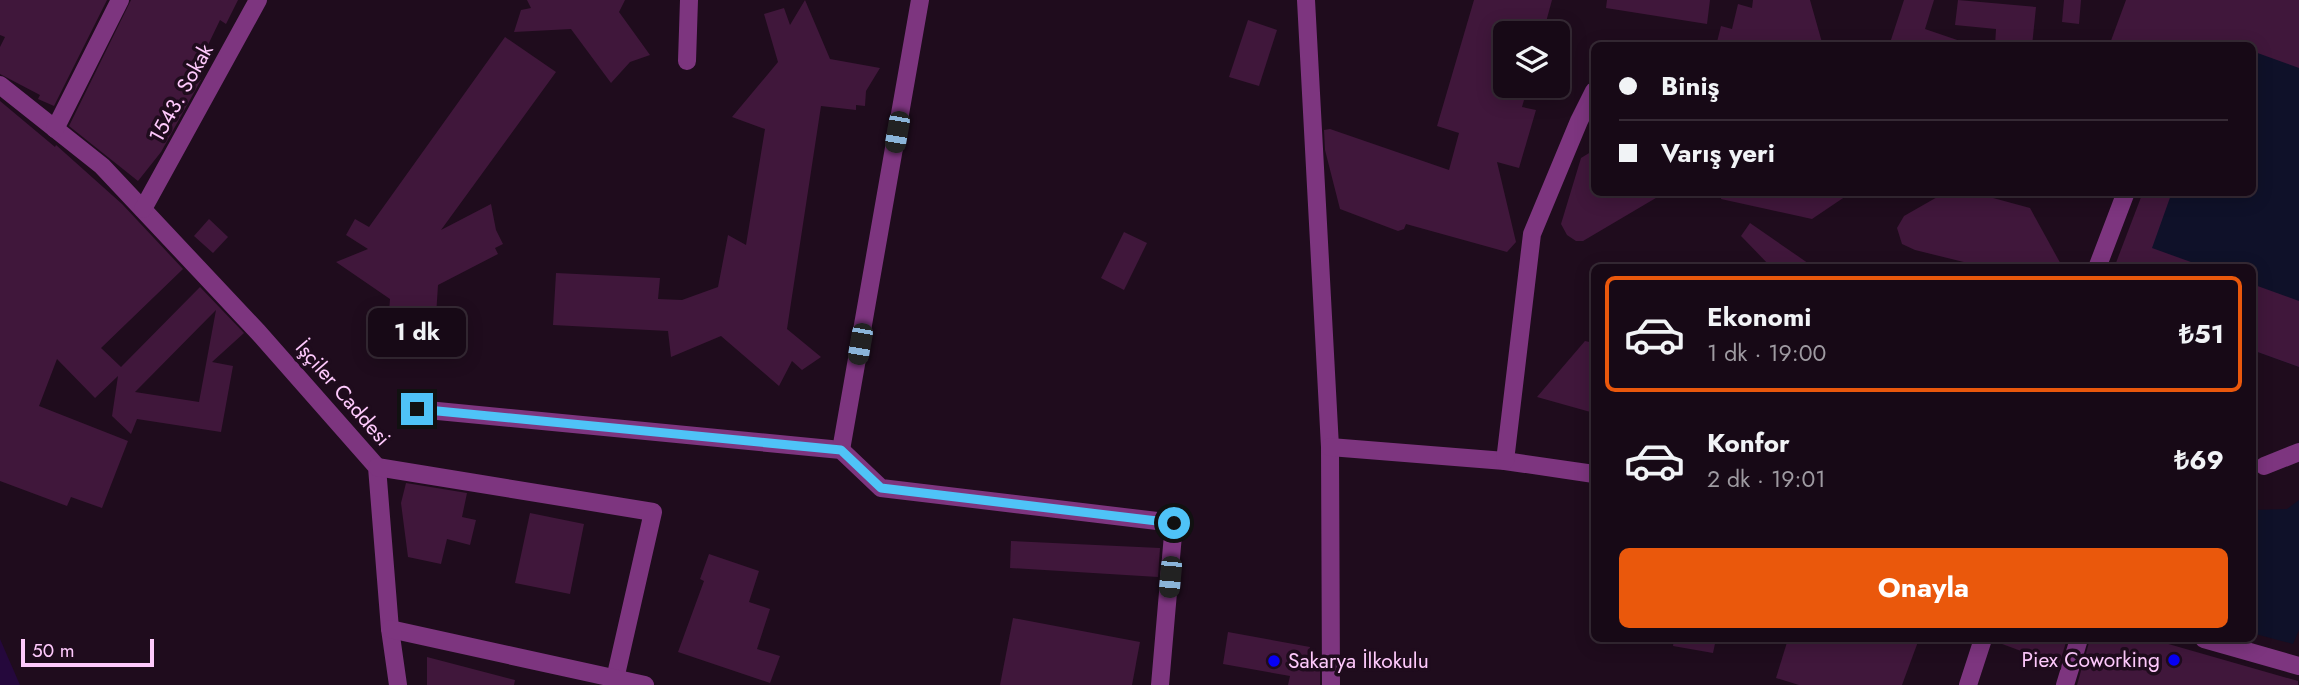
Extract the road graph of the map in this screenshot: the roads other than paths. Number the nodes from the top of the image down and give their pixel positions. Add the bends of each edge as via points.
1 (120, 0) edge
2 (258, 0) edge
3 (689, 0) edge
4 (920, 0) edge
5 (1306, 0) edge
6 (687, 61) dead end
7 (0, 85) edge
8 (1591, 97) edge
9 (55, 129) junction
10 (2124, 196) edge
11 (143, 209) junction
12 (2099, 264) edge
13 (417, 409) dead end
14 (1330, 447) junction
15 (841, 450) junction
16 (2299, 452) edge
17 (1505, 461) junction
18 (2264, 466) dead end
19 (377, 467) junction
20 (1591, 474) edge
21 (390, 629) junction
22 (1982, 642) edge
23 (2078, 642) edge
24 (2215, 642) edge
25 (2299, 666) edge
26 (615, 679) junction
27 (398, 685) edge
28 (645, 685) edge
29 (1160, 685) edge
30 (1331, 685) edge
31 (1968, 685) edge
32 (2065, 685) edge

1 - 9 street
2 - 11 street, 1543. Sokak
3 - 6 street
4 - 15 street
5 - 14 street
7 - 9 street, İşçiler Caddesi
8 - 17 street via 1532,234
9 - 11 street, İşçiler Caddesi via 102,166
10 - 12 street
11 - 19 street, İşçiler Caddesi
13 - 15 street
14 - 17 street
14 - 30 street
15 - 29 street via 881,488 1174,523
16 - 18 street
17 - 20 street
19 - 21 street, İşçiler Caddesi
19 - 26 street via 653,512
21 - 26 street
21 - 27 street, İşçiler Caddesi
22 - 31 street
23 - 32 street
24 - 25 street
26 - 28 street

